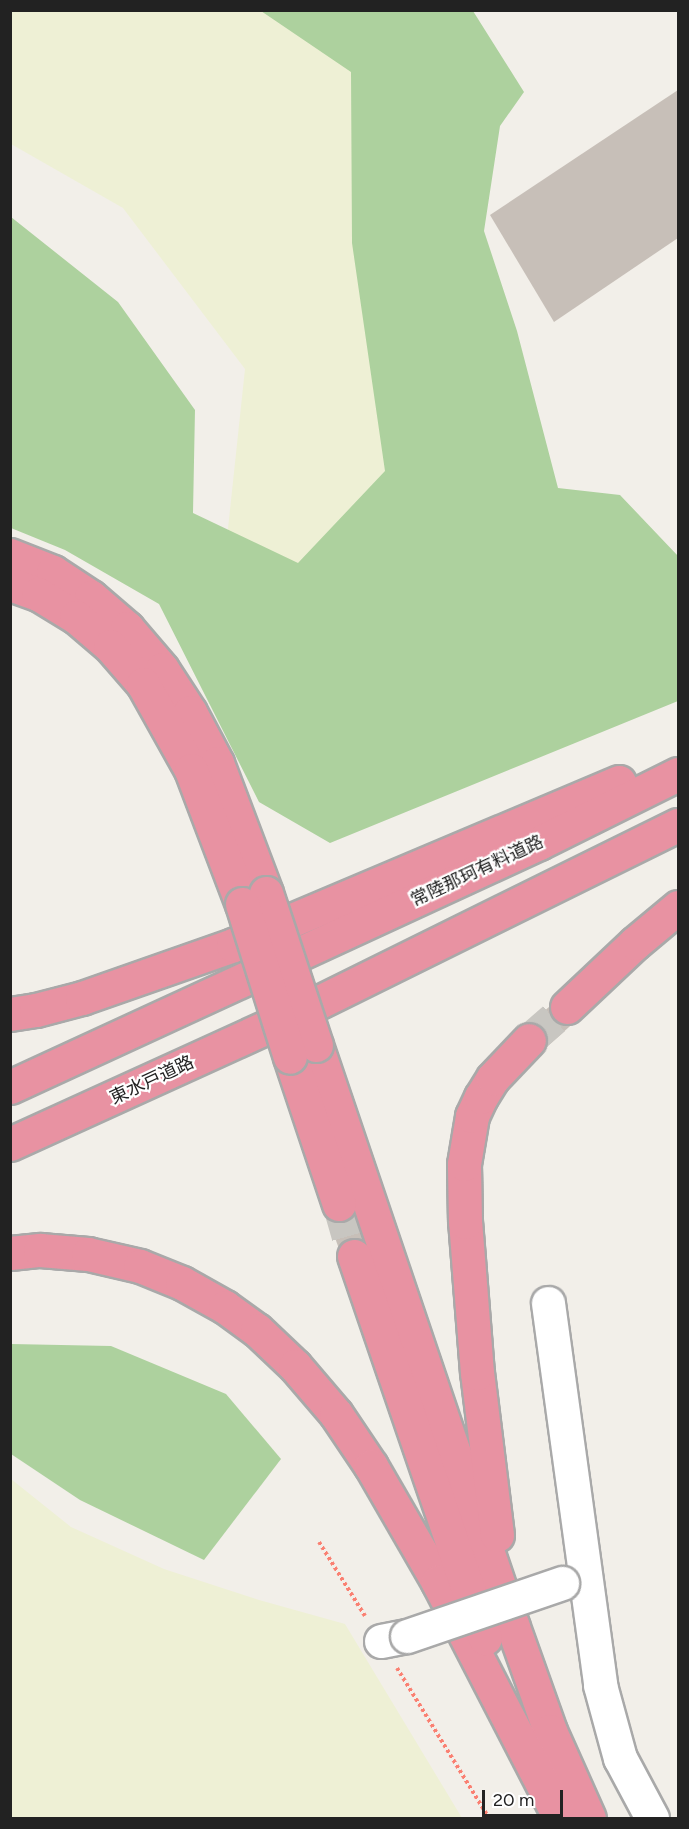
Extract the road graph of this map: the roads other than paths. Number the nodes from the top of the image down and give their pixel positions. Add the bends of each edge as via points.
1 (10, 555) edge
2 (10, 584) edge
3 (678, 757) edge
4 (678, 774) edge
5 (678, 825) edge
6 (254, 898) junction
7 (678, 907) edge
8 (567, 1007) tunnel mouth
9 (10, 1014) edge
10 (529, 1040) tunnel mouth
11 (303, 1051) junction
12 (10, 1086) edge
13 (10, 1144) edge
14 (339, 1204) tunnel mouth
15 (10, 1253) edge
16 (354, 1256) tunnel mouth
17 (548, 1303) dead end
18 (572, 1577) junction
19 (513, 1627) junction
20 (394, 1638) road end
21 (529, 1761) junction
22 (560, 1818) edge
23 (589, 1818) edge
24 (652, 1818) edge

1 - 6 highway via 53,572 91,597 127,628 162,669 217,763
2 - 6 highway via 38,594 76,617 110,646 143,684 191,770
3 - 9 highway via 233,945 82,998
4 - 12 highway, 常陸那珂有料道路 via 539,843
5 - 13 highway, 東水戸道路 via 293,1015
6 - 11 highway, bridge
7 - 8 highway
10 - 19 highway via 493,1078 481,1097 472,1116 464,1164 465,1222 482,1417
11 - 14 highway
11 - 19 highway
15 - 21 highway via 40,1250 87,1254 140,1266 225,1307 257,1330 295,1366 336,1414 371,1466 438,1582
16 - 21 highway
17 - 18 street
18 - 20 street, bridge
18 - 24 street via 620,1758
19 - 23 highway via 550,1731
21 - 22 highway

